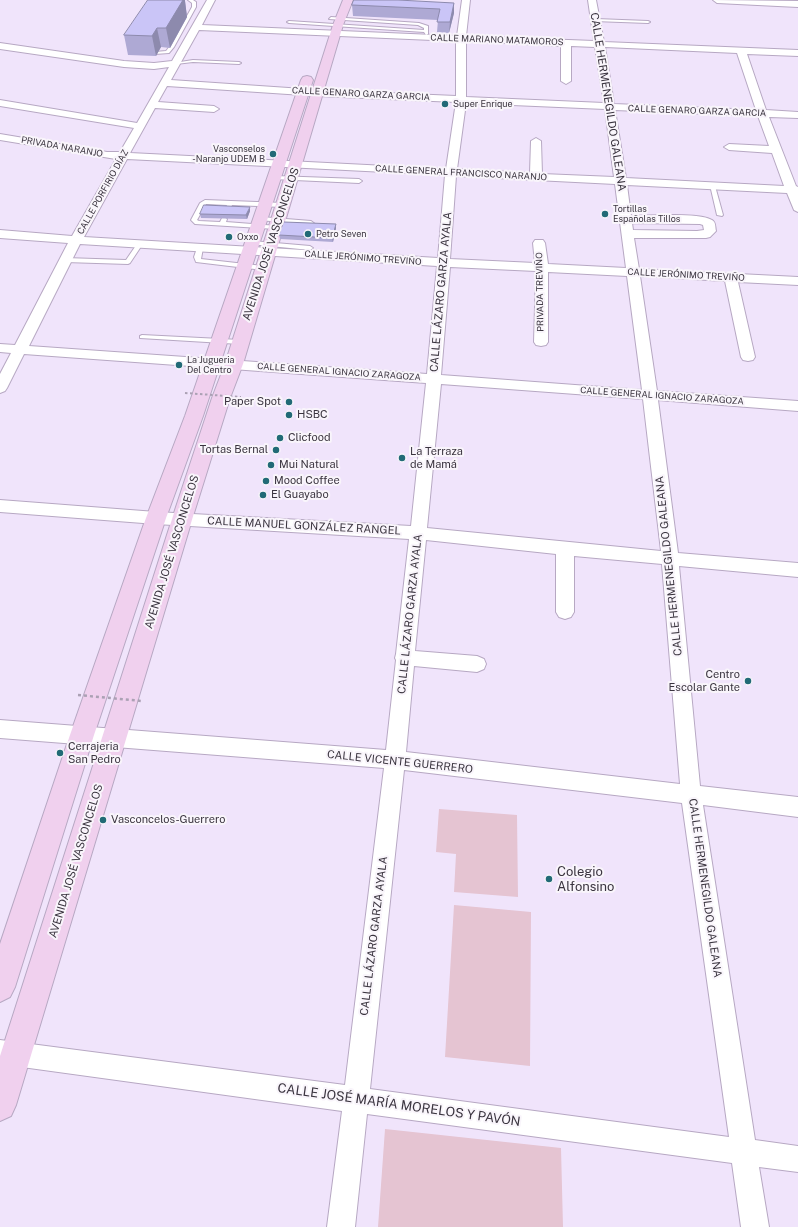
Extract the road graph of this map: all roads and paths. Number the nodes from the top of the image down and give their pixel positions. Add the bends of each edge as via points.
1 (190, 0) edge
2 (337, 0) edge
3 (348, 0) edge
4 (466, 0) edge
5 (592, 0) edge
6 (717, 0) edge
7 (721, 0) edge
8 (209, 4) edge
9 (798, 4) edge
10 (194, 7) junction
11 (363, 20) junction
12 (596, 20) junction
13 (289, 22) dead end
14 (648, 22) dead end
15 (333, 26) junction
16 (197, 27) junction
17 (360, 27) junction
18 (426, 34) junction
19 (461, 39) junction
20 (175, 42) junction
21 (188, 43) junction
22 (566, 43) junction
23 (600, 45) junction
24 (0, 46) edge
25 (16, 48) junction
26 (742, 51) junction
27 (798, 53) edge
28 (158, 54) dead end
29 (317, 55) dead end
30 (5, 56) dead end
31 (176, 63) junction
32 (239, 63) dead end
33 (311, 70) dead end
34 (566, 81) dead end
35 (164, 84) junction
36 (310, 92) junction
37 (461, 99) junction
38 (0, 103) edge
39 (151, 105) junction
40 (610, 107) junction
41 (214, 109) dead end
42 (762, 113) junction
43 (798, 115) edge
44 (139, 126) junction
45 (0, 137) edge
46 (536, 141) dead end
47 (729, 147) dead end
48 (776, 150) junction
49 (123, 155) junction
50 (297, 164) junction
51 (451, 172) junction
52 (282, 173) junction
53 (536, 176) junction
54 (359, 181) dead end
55 (620, 181) junction
56 (712, 186) junction
57 (794, 189) edge
58 (230, 203) junction
59 (798, 208) edge
60 (227, 210) edge
61 (720, 215) dead end
62 (271, 217) junction
63 (626, 226) junction
64 (316, 227) edge
65 (0, 234) edge
66 (76, 240) junction
67 (539, 243) dead end
68 (139, 245) junction
69 (248, 254) junction
70 (267, 255) junction
71 (65, 260) junction
72 (444, 263) junction
73 (542, 268) junction
74 (634, 272) junction
75 (731, 278) junction
76 (798, 282) edge
77 (142, 337) dead end
78 (218, 341) junction
79 (240, 342) junction
80 (541, 342) dead end
81 (0, 348) edge
82 (20, 350) junction
83 (748, 357) dead end
84 (211, 362) junction
85 (234, 364) junction
86 (434, 379) junction
87 (0, 388) edge
88 (186, 393) dead end
89 (650, 394) junction
90 (241, 397) dead end
91 (798, 406) edge
92 (0, 506) edge
93 (156, 518) junction
94 (183, 519) junction
95 (418, 533) junction
96 (565, 550) junction
97 (670, 558) junction
98 (798, 570) edge
99 (565, 612) dead end
100 (404, 658) junction
101 (477, 664) dead end
102 (78, 695) dead end
103 (142, 701) dead end
104 (0, 729) edge
105 (82, 735) junction
106 (114, 738) junction
107 (395, 760) junction
108 (691, 796) junction
109 (798, 807) edge
110 (0, 987) edge
111 (8, 1053) edge
112 (355, 1099) junction
113 (0, 1105) edge
114 (744, 1152) junction
115 (798, 1159) edge
116 (341, 1227) edge
117 (755, 1227) edge

1 - 10 lane
2 - 15 main road, AVENIDA JOSÉ VASCONCELOS
3 - 15 main road, AVENIDA JOSÉ VASCONCELOS
4 - 19 street, CALLE LÁZARO GARZA AYALA
5 - 12 street, CALLE HERMENEGILDO GALEANA
6 - 7 street
7 - 9 street
8 - 10 lane
8 - 16 street, CALLE PORFIRIO DÍAZ
10 - 20 lane
11 - 15 lane
11 - 17 lane
11 - 18 lane via 425,25
12 - 14 lane
12 - 23 street, CALLE HERMENEGILDO GALEANA
13 - 15 lane
15 - 16 street, CALLE MARIANO MATAMOROS
15 - 17 lane
15 - 18 street, CALLE MARIANO MATAMOROS
15 - 29 main road, AVENIDA JOSÉ VASCONCELOS
15 - 36 main road, AVENIDA JOSÉ VASCONCELOS
16 - 21 street, CALLE PORFIRIO DÍAZ
17 - 18 lane
18 - 19 street, CALLE MARIANO MATAMOROS
19 - 22 street, CALLE MARIANO MATAMOROS
19 - 37 street, CALLE LÁZARO GARZA AYALA
20 - 21 lane
20 - 28 lane via 166,52
21 - 31 street, CALLE PORFIRIO DÍAZ
22 - 23 street, CALLE MARIANO MATAMOROS
22 - 34 street
23 - 26 street, CALLE MARIANO MATAMOROS
23 - 40 street, CALLE HERMENEGILDO GALEANA
24 - 25 street
25 - 30 street
25 - 31 street via 124,64 154,66
26 - 27 street, CALLE MARIANO MATAMOROS
26 - 42 street
31 - 32 lane
31 - 35 street, CALLE PORFIRIO DÍAZ
33 - 36 main road, AVENIDA JOSÉ VASCONCELOS
35 - 36 street, CALLE GENARO GARZA GARCIA
35 - 39 street, CALLE PORFIRIO DÍAZ
36 - 37 street, CALLE GENARO GARZA GARCIA
36 - 50 main road, AVENIDA JOSÉ VASCONCELOS
36 - 52 main road, AVENIDA JOSÉ VASCONCELOS
37 - 40 street, CALLE GENARO GARZA GARCIA
37 - 51 street, CALLE LÁZARO GARZA AYALA
38 - 44 street
39 - 41 street
39 - 44 street, CALLE PORFIRIO DÍAZ
40 - 42 street, CALLE GENARO GARZA GARCIA
40 - 55 street, CALLE HERMENEGILDO GALEANA
42 - 43 street, CALLE GENARO GARZA GARCIA
42 - 48 street
44 - 49 street, CALLE PORFIRIO DÍAZ
45 - 49 street, PRIVADA NARANJO via 107,155
46 - 53 street
47 - 48 street
48 - 57 street
49 - 52 street
49 - 66 street, CALLE PORFIRIO DÍAZ
50 - 51 street, CALLE GENERAL FRANCISCO NARANJO
50 - 52 main road, AVENIDA JOSÉ VASCONCELOS
51 - 53 street, CALLE GENERAL FRANCISCO NARANJO
51 - 72 street, CALLE LÁZARO GARZA AYALA
52 - 54 lane
52 - 62 main road, AVENIDA JOSÉ VASCONCELOS
53 - 55 street, CALLE GENERAL FRANCISCO NARANJO
55 - 56 street, CALLE GENERAL FRANCISCO NARANJO
55 - 63 street, CALLE HERMENEGILDO GALEANA
56 - 57 street, CALLE GENERAL FRANCISCO NARANJO
56 - 61 lane
57 - 59 street
58 - 60 lane
58 - 62 lane
58 - 62 lane via 205,202 194,220 197,223
62 - 64 lane via 311,223
62 - 69 main road, AVENIDA JOSÉ VASCONCELOS
62 - 70 main road, AVENIDA JOSÉ VASCONCELOS
63 - 63 street via 697,234 706,234 710,231 709,223 701,220
63 - 74 street, CALLE HERMENEGILDO GALEANA
65 - 66 street, CALLE JERÓNIMO TREVIÑO
66 - 68 street, CALLE JERÓNIMO TREVIÑO
66 - 71 street, CALLE PORFIRIO DÍAZ
67 - 73 street, PRIVADA TREVIÑO
68 - 69 street, CALLE JERÓNIMO TREVIÑO via 200,248
68 - 71 lane via 128,262
69 - 70 street, CALLE JERÓNIMO TREVIÑO
69 - 78 main road, AVENIDA JOSÉ VASCONCELOS
70 - 72 street, CALLE JERÓNIMO TREVIÑO via 310,248
70 - 79 main road, AVENIDA JOSÉ VASCONCELOS
71 - 82 street, CALLE PORFIRIO DÍAZ
72 - 73 street, CALLE JERÓNIMO TREVIÑO
72 - 86 street, CALLE LÁZARO GARZA AYALA
73 - 74 street, CALLE JERÓNIMO TREVIÑO
73 - 80 street, PRIVADA TREVIÑO
74 - 75 street, CALLE JERÓNIMO TREVIÑO
74 - 89 street, CALLE HERMENEGILDO GALEANA
75 - 76 street, CALLE JERÓNIMO TREVIÑO
75 - 83 street
77 - 78 lane
78 - 79 lane
78 - 84 main road, AVENIDA JOSÉ VASCONCELOS
79 - 85 main road, AVENIDA JOSÉ VASCONCELOS
81 - 82 street, CALLE GENERAL IGNACIO ZARAGOZA
82 - 84 street, CALLE GENERAL IGNACIO ZARAGOZA
82 - 87 street, CALLE PORFIRIO DÍAZ
84 - 85 street, CALLE GENERAL IGNACIO ZARAGOZA
84 - 93 main road, AVENIDA JOSÉ VASCONCELOS
85 - 86 street, CALLE GENERAL IGNACIO ZARAGOZA
85 - 94 main road, AVENIDA JOSÉ VASCONCELOS
86 - 89 street, CALLE GENERAL IGNACIO ZARAGOZA
86 - 95 street, CALLE LÁZARO GARZA AYALA
88 - 90 path, bridge
89 - 91 street, CALLE GENERAL IGNACIO ZARAGOZA
89 - 97 street, CALLE HERMENEGILDO GALEANA
92 - 93 street, CALLE MANUEL GONZÁLEZ RANGEL
93 - 94 street, CALLE MANUEL GONZÁLEZ RANGEL
93 - 105 main road, AVENIDA JOSÉ VASCONCELOS
94 - 95 street, CALLE MANUEL GONZÁLEZ RANGEL
94 - 106 main road, AVENIDA JOSÉ VASCONCELOS
95 - 96 street, CALLE MANUEL GONZÁLEZ RANGEL
95 - 100 street, CALLE LÁZARO GARZA AYALA
96 - 97 street, CALLE MANUEL GONZÁLEZ RANGEL
96 - 99 street
97 - 98 street, CALLE MANUEL GONZÁLEZ RANGEL
97 - 108 street, CALLE HERMENEGILDO GALEANA
100 - 101 street
100 - 107 street, CALLE LÁZARO GARZA AYALA
102 - 103 path, bridge
104 - 105 street, CALLE VICENTE GUERRERO
105 - 106 street, CALLE VICENTE GUERRERO
105 - 110 main road, AVENIDA JOSÉ VASCONCELOS
106 - 107 street, CALLE VICENTE GUERRERO
106 - 111 main road, AVENIDA JOSÉ VASCONCELOS
107 - 108 street, CALLE VICENTE GUERRERO
107 - 112 street, CALLE LÁZARO GARZA AYALA
108 - 109 street, CALLE VICENTE GUERRERO
108 - 114 street, CALLE HERMENEGILDO GALEANA
111 - 112 street, CALLE JOSÉ MARÍA MORELOS Y PAVÓN
111 - 113 main road, AVENIDA JOSÉ VASCONCELOS
112 - 114 street, CALLE JOSÉ MARÍA MORELOS Y PAVÓN
112 - 116 street, CALLE LÁZARO GARZA AYALA
114 - 115 street, CALLE JOSÉ MARÍA MORELOS Y PAVÓN
114 - 117 street, CALLE HERMENEGILDO GALEANA

